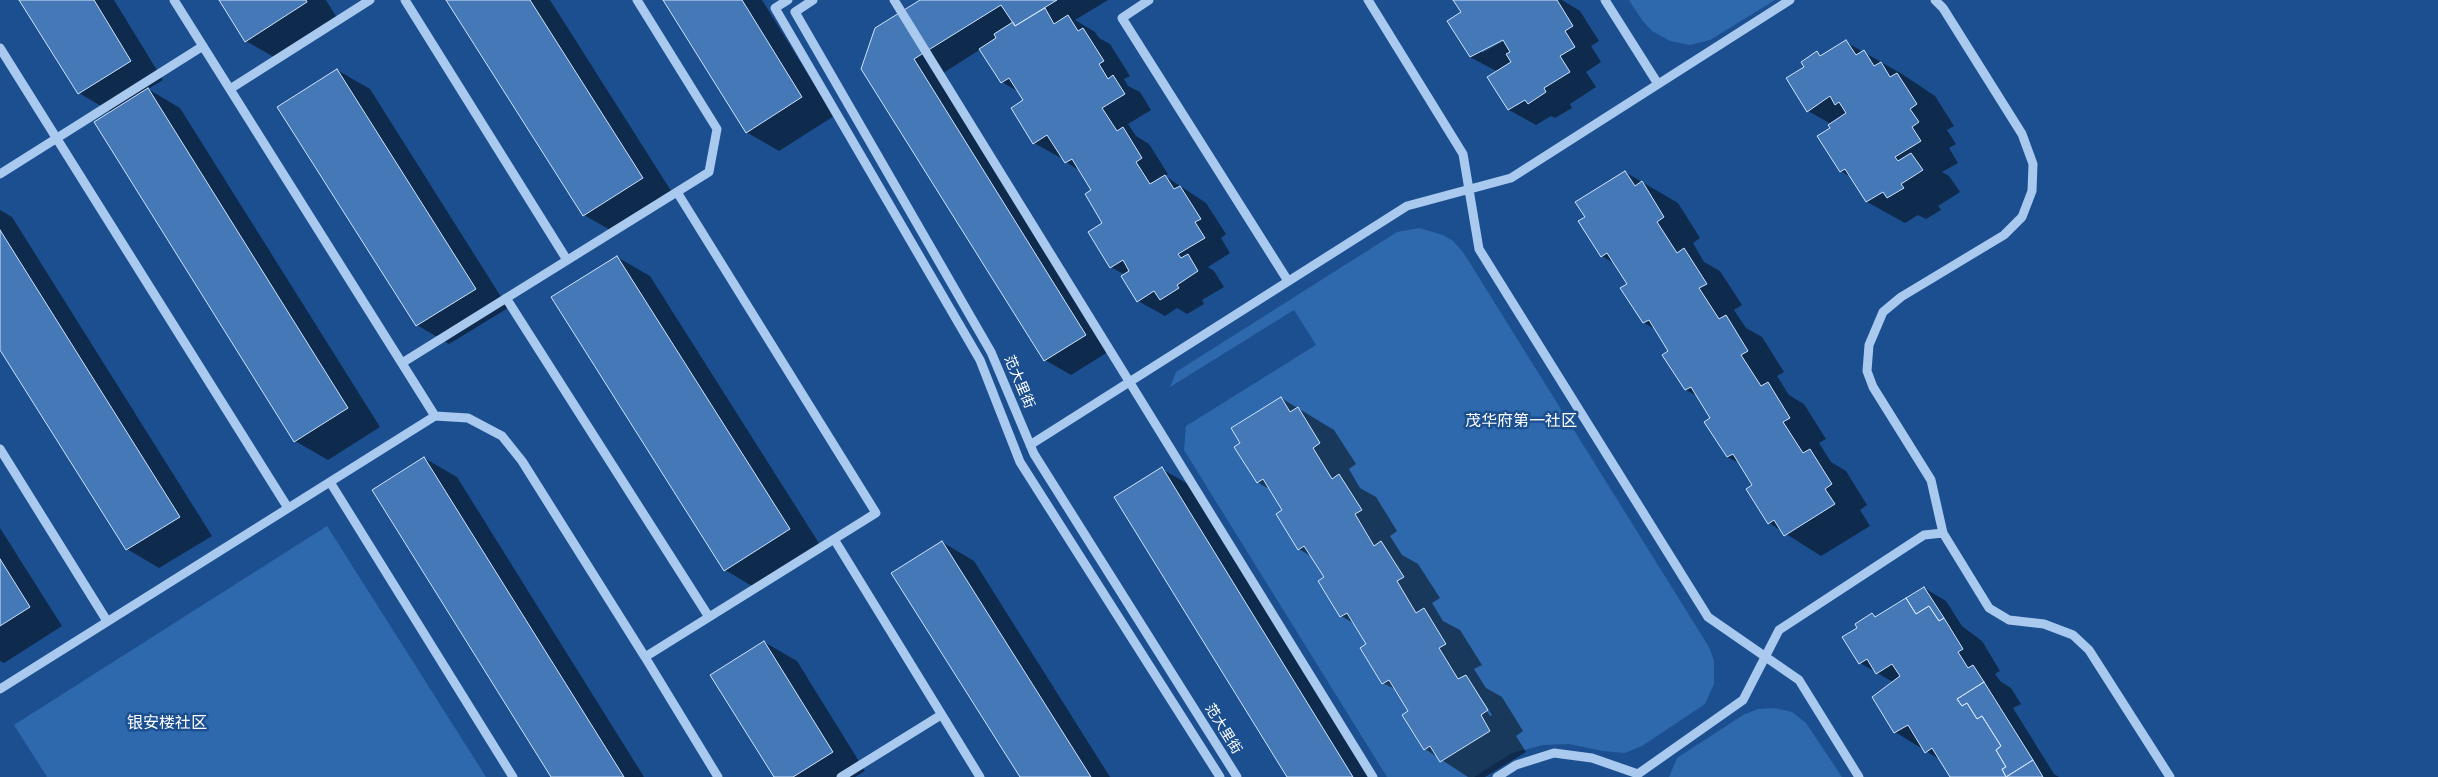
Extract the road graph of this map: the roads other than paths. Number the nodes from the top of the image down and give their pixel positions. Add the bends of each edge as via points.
1 (174, 0) edge
2 (370, 0) edge
3 (405, 0) edge
4 (637, 0) edge
5 (788, 0) edge
6 (813, 0) edge
7 (894, 0) edge
8 (1149, 0) edge
9 (1368, 0) edge
10 (1605, 0) edge
11 (1790, 0) edge
12 (1935, 0) edge
13 (203, 46) junction
14 (0, 48) edge
15 (1658, 84) junction
16 (230, 89) junction
17 (57, 138) junction
18 (0, 174) edge
19 (1469, 189) junction
20 (677, 192) junction
21 (567, 260) junction
22 (1288, 281) junction
23 (506, 298) junction
24 (402, 363) junction
25 (435, 416) junction
26 (1030, 445) junction
27 (0, 449) edge
28 (330, 482) junction
29 (288, 508) junction
30 (1943, 533) junction
31 (834, 539) junction
32 (709, 617) junction
33 (107, 621) junction
34 (645, 657) junction
35 (1766, 657) junction
36 (0, 689) edge
37 (941, 715) junction
38 (1639, 775) edge
39 (513, 777) edge
40 (718, 777) edge
41 (841, 777) edge
42 (980, 777) edge
43 (1220, 777) edge
44 (1237, 777) edge
45 (1373, 777) edge
46 (1497, 777) edge
47 (1859, 777) edge
48 (2170, 777) edge

1 - 13 street
2 - 16 street
3 - 21 street
4 - 20 street via 717,129 709,172
5 - 43 street, 范大里街 via 775,8 980,360 1020,462
6 - 26 street, 范大里街 via 795,12 991,352
7 - 45 street
8 - 22 street via 1122,18
9 - 19 street via 1463,154
10 - 15 street
11 - 15 street
12 - 30 street via 2022,134 2033,164 2032,191 2022,217 2004,235 1901,297 1883,312 1869,345 1867,371 1873,388 1931,480
13 - 16 street
13 - 17 street
14 - 17 street
15 - 19 street via 1511,178
16 - 24 street
17 - 18 street
17 - 29 street
19 - 22 street via 1407,206
19 - 35 street via 1479,249 1708,617
20 - 21 street
20 - 31 street via 876,513
21 - 23 street
22 - 26 street
23 - 24 street
23 - 32 street
24 - 25 street
25 - 28 street
25 - 34 street via 468,418 502,436 522,461
26 - 44 street, 范大里街
27 - 33 street
28 - 29 street
28 - 39 street
29 - 33 street
30 - 35 street via 1924,535 1779,630
30 - 48 street via 1989,608 2009,620 2044,624 2073,635 2088,650
31 - 32 street
31 - 37 street
32 - 34 street
33 - 36 street
34 - 40 street
35 - 38 street via 1743,700
35 - 47 street via 1799,680
37 - 41 street
37 - 42 street
38 - 46 street via 1592,758 1554,754 1516,765

